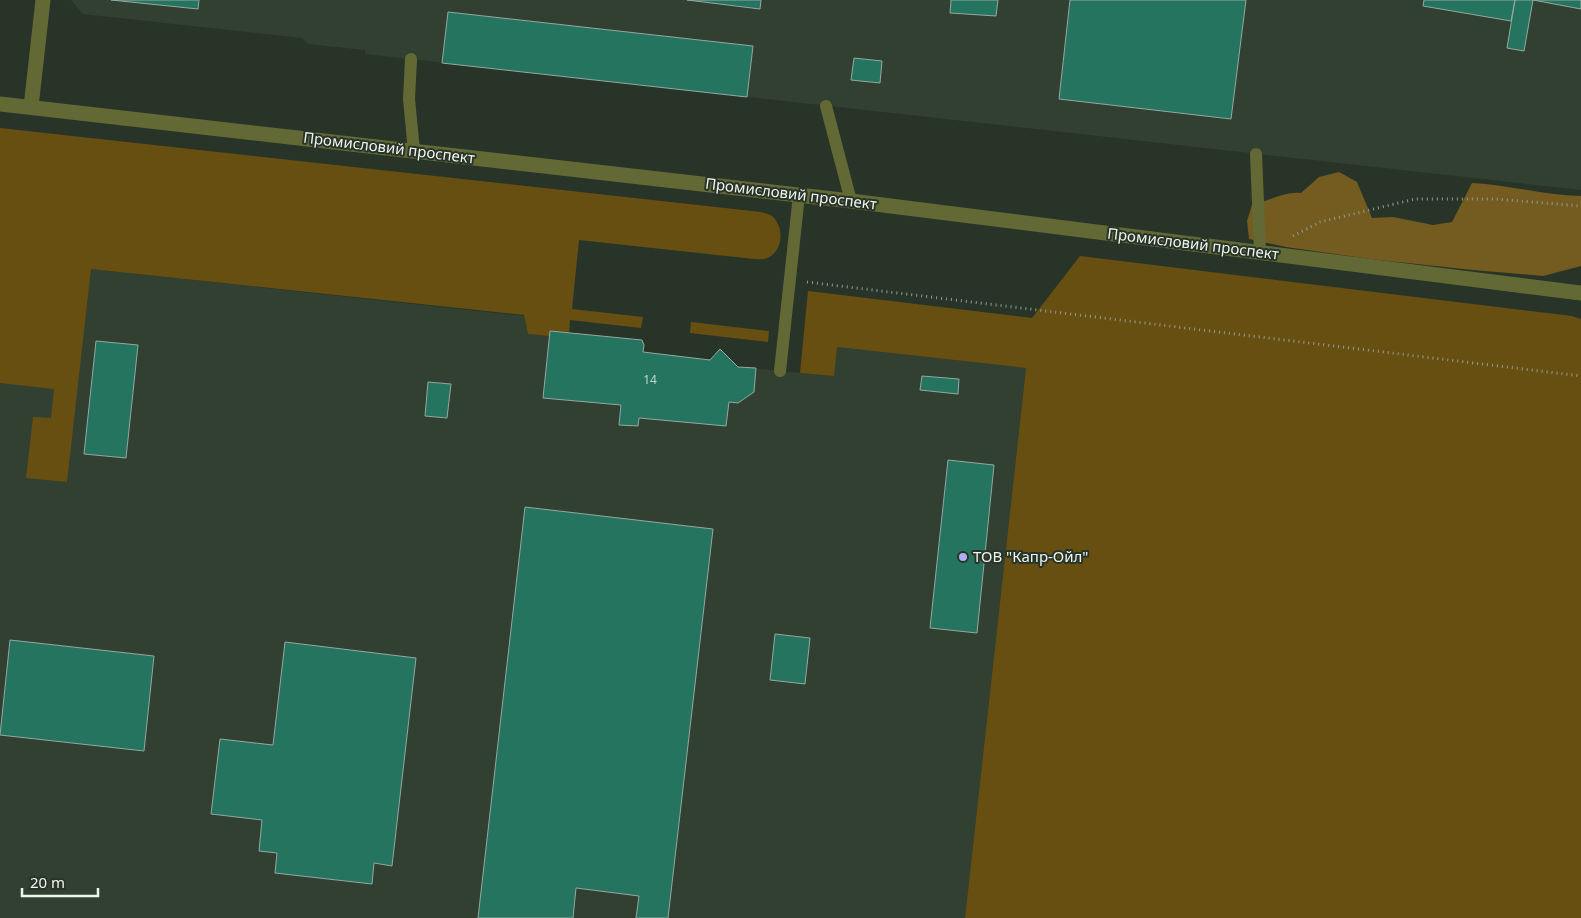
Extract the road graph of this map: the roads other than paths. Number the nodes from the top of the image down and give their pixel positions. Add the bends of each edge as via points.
1 (43, 0) edge
2 (411, 59) dead end
3 (0, 104) edge
4 (826, 106) dead end
5 (31, 107) junction
6 (414, 151) junction
7 (1256, 154) dead end
8 (799, 195) junction
9 (850, 201) junction
10 (1260, 252) junction
11 (1581, 293) edge
12 (780, 371) dead end

1 - 5 street
2 - 6 lane via 409,99
3 - 5 street, Промисловий проспект
4 - 9 lane
5 - 6 street, Промисловий проспект
6 - 8 street, Промисловий проспект
7 - 10 lane
8 - 9 street, Промисловий проспект
8 - 12 lane
9 - 10 street, Промисловий проспект
10 - 11 street, Промисловий проспект

